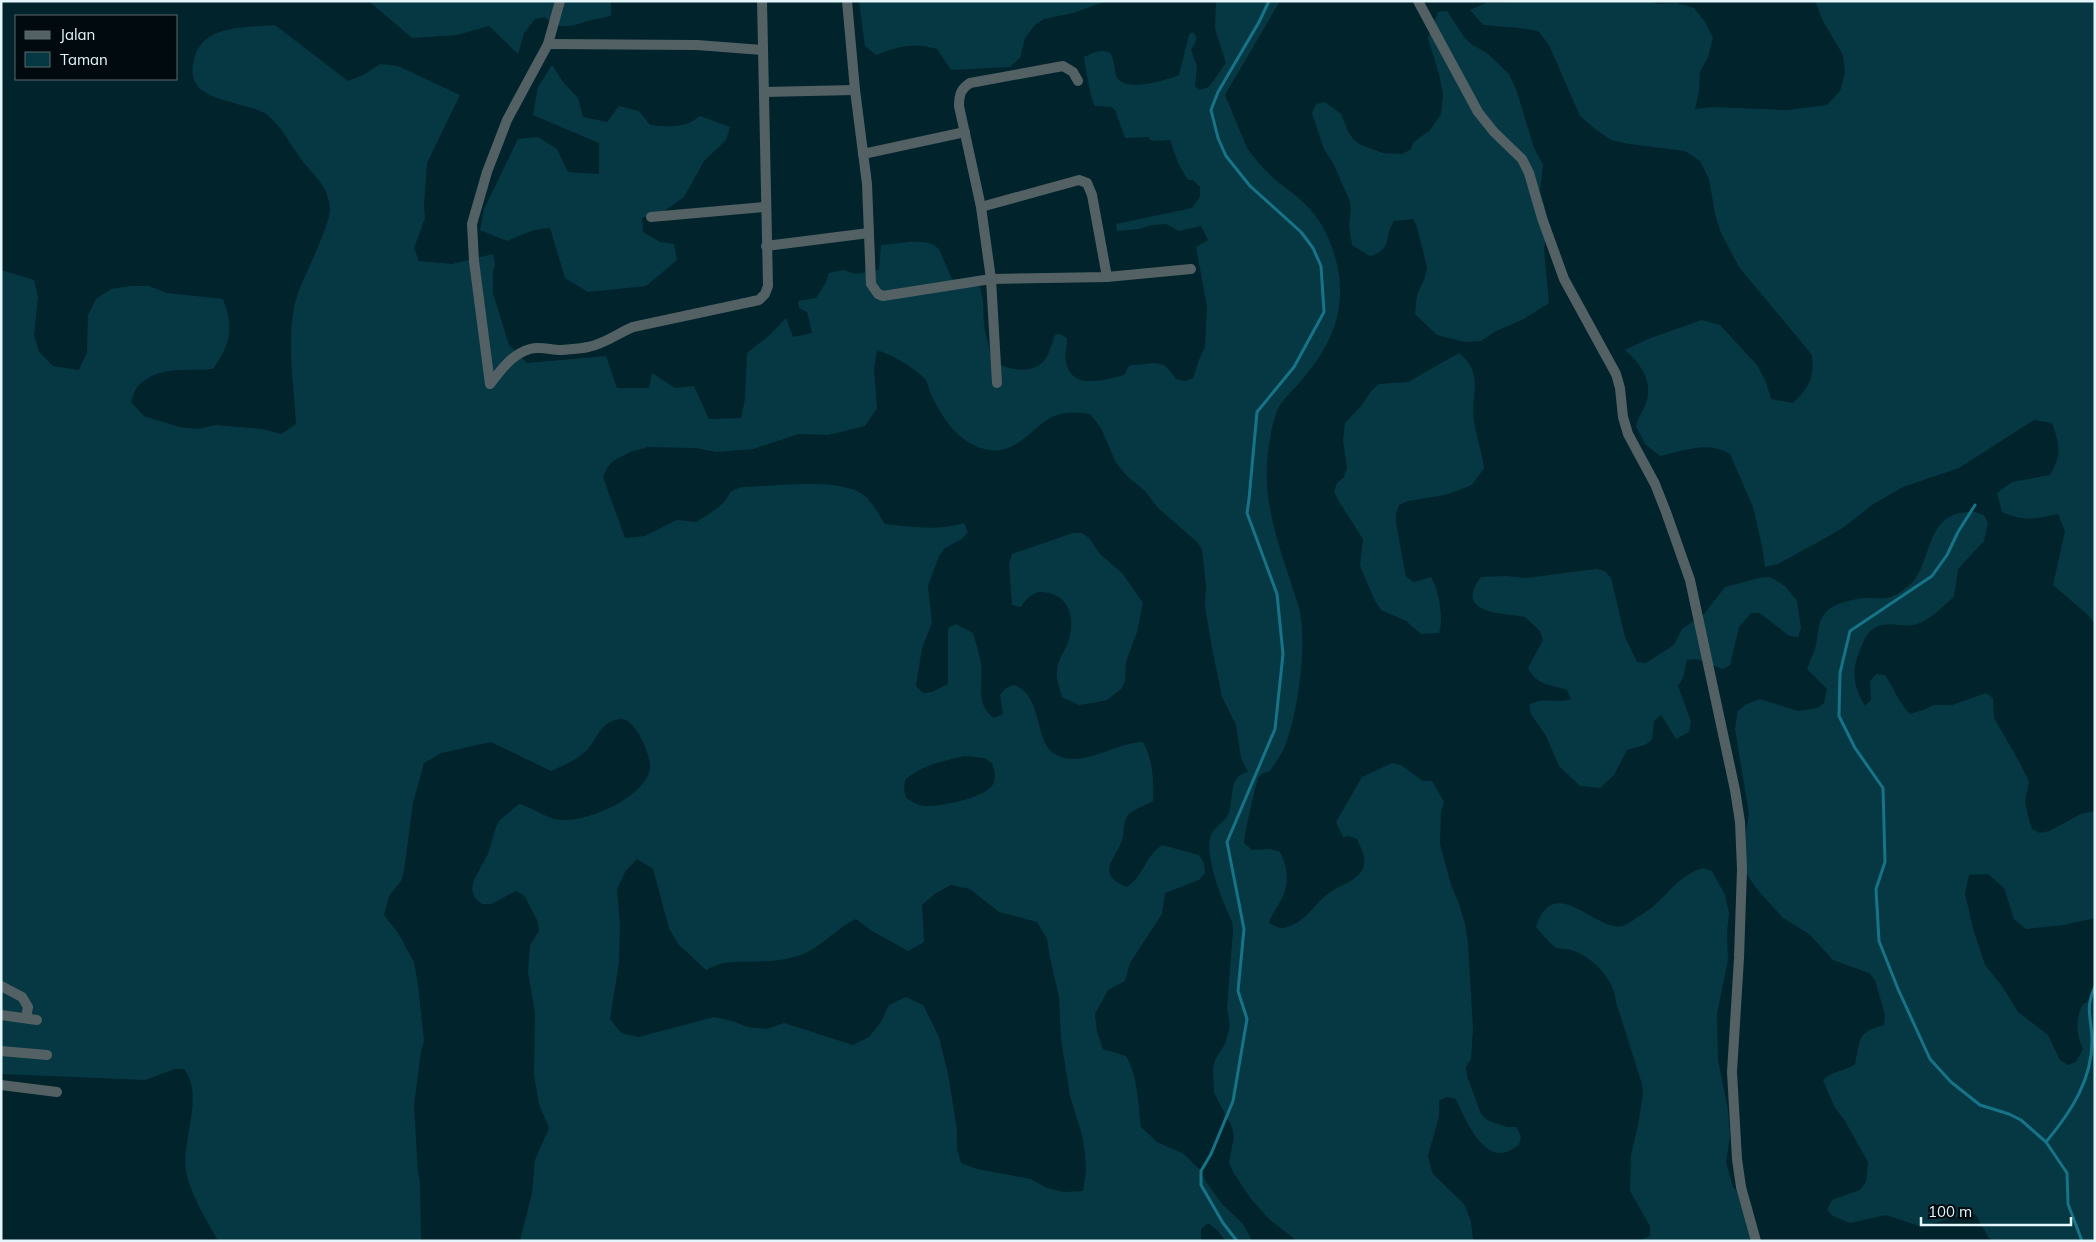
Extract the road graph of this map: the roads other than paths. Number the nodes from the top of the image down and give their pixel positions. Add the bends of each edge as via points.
1 (560, 1) edge
2 (762, 1) edge
3 (847, 1) edge
4 (1418, 1) edge
5 (548, 44) junction
6 (762, 50) junction
7 (1078, 81) dead end
8 (855, 90) junction
9 (764, 92) junction
10 (965, 132) junction
11 (863, 154) junction
12 (980, 206) junction
13 (765, 207) junction
14 (651, 217) dead end
15 (869, 233) junction
16 (766, 246) junction
17 (1191, 269) dead end
18 (1107, 277) junction
19 (991, 279) junction
20 (997, 383) dead end
21 (1, 986) edge
22 (1, 1015) edge
23 (1, 1051) edge
24 (47, 1054) dead end
25 (1, 1085) edge
26 (57, 1092) dead end
27 (1756, 1241) edge

1 - 5 street
2 - 6 street
3 - 8 street
4 - 27 street via 1478,112 1522,159 1529,173 1564,279 1616,374 1628,434 1655,484 1690,580 1740,822 1742,901 1732,1072 1737,1159
5 - 6 street via 707,45
5 - 16 street via 507,120 472,224 490,384 504,365 531,348 561,350 588,347 633,326 759,300 768,286
6 - 9 street
7 - 10 street via 1073,72 1063,66 970,83 961,90 959,97
8 - 9 street
8 - 11 street
9 - 13 street
10 - 11 street
10 - 12 street
11 - 15 street
12 - 18 street via 1079,180 1087,183
12 - 19 street
13 - 14 street
13 - 16 street
15 - 16 street
15 - 19 street via 871,284 883,296
17 - 18 street
18 - 19 street
19 - 20 street
21 - 22 street via 22,997 31,1019
23 - 24 street
25 - 26 street

